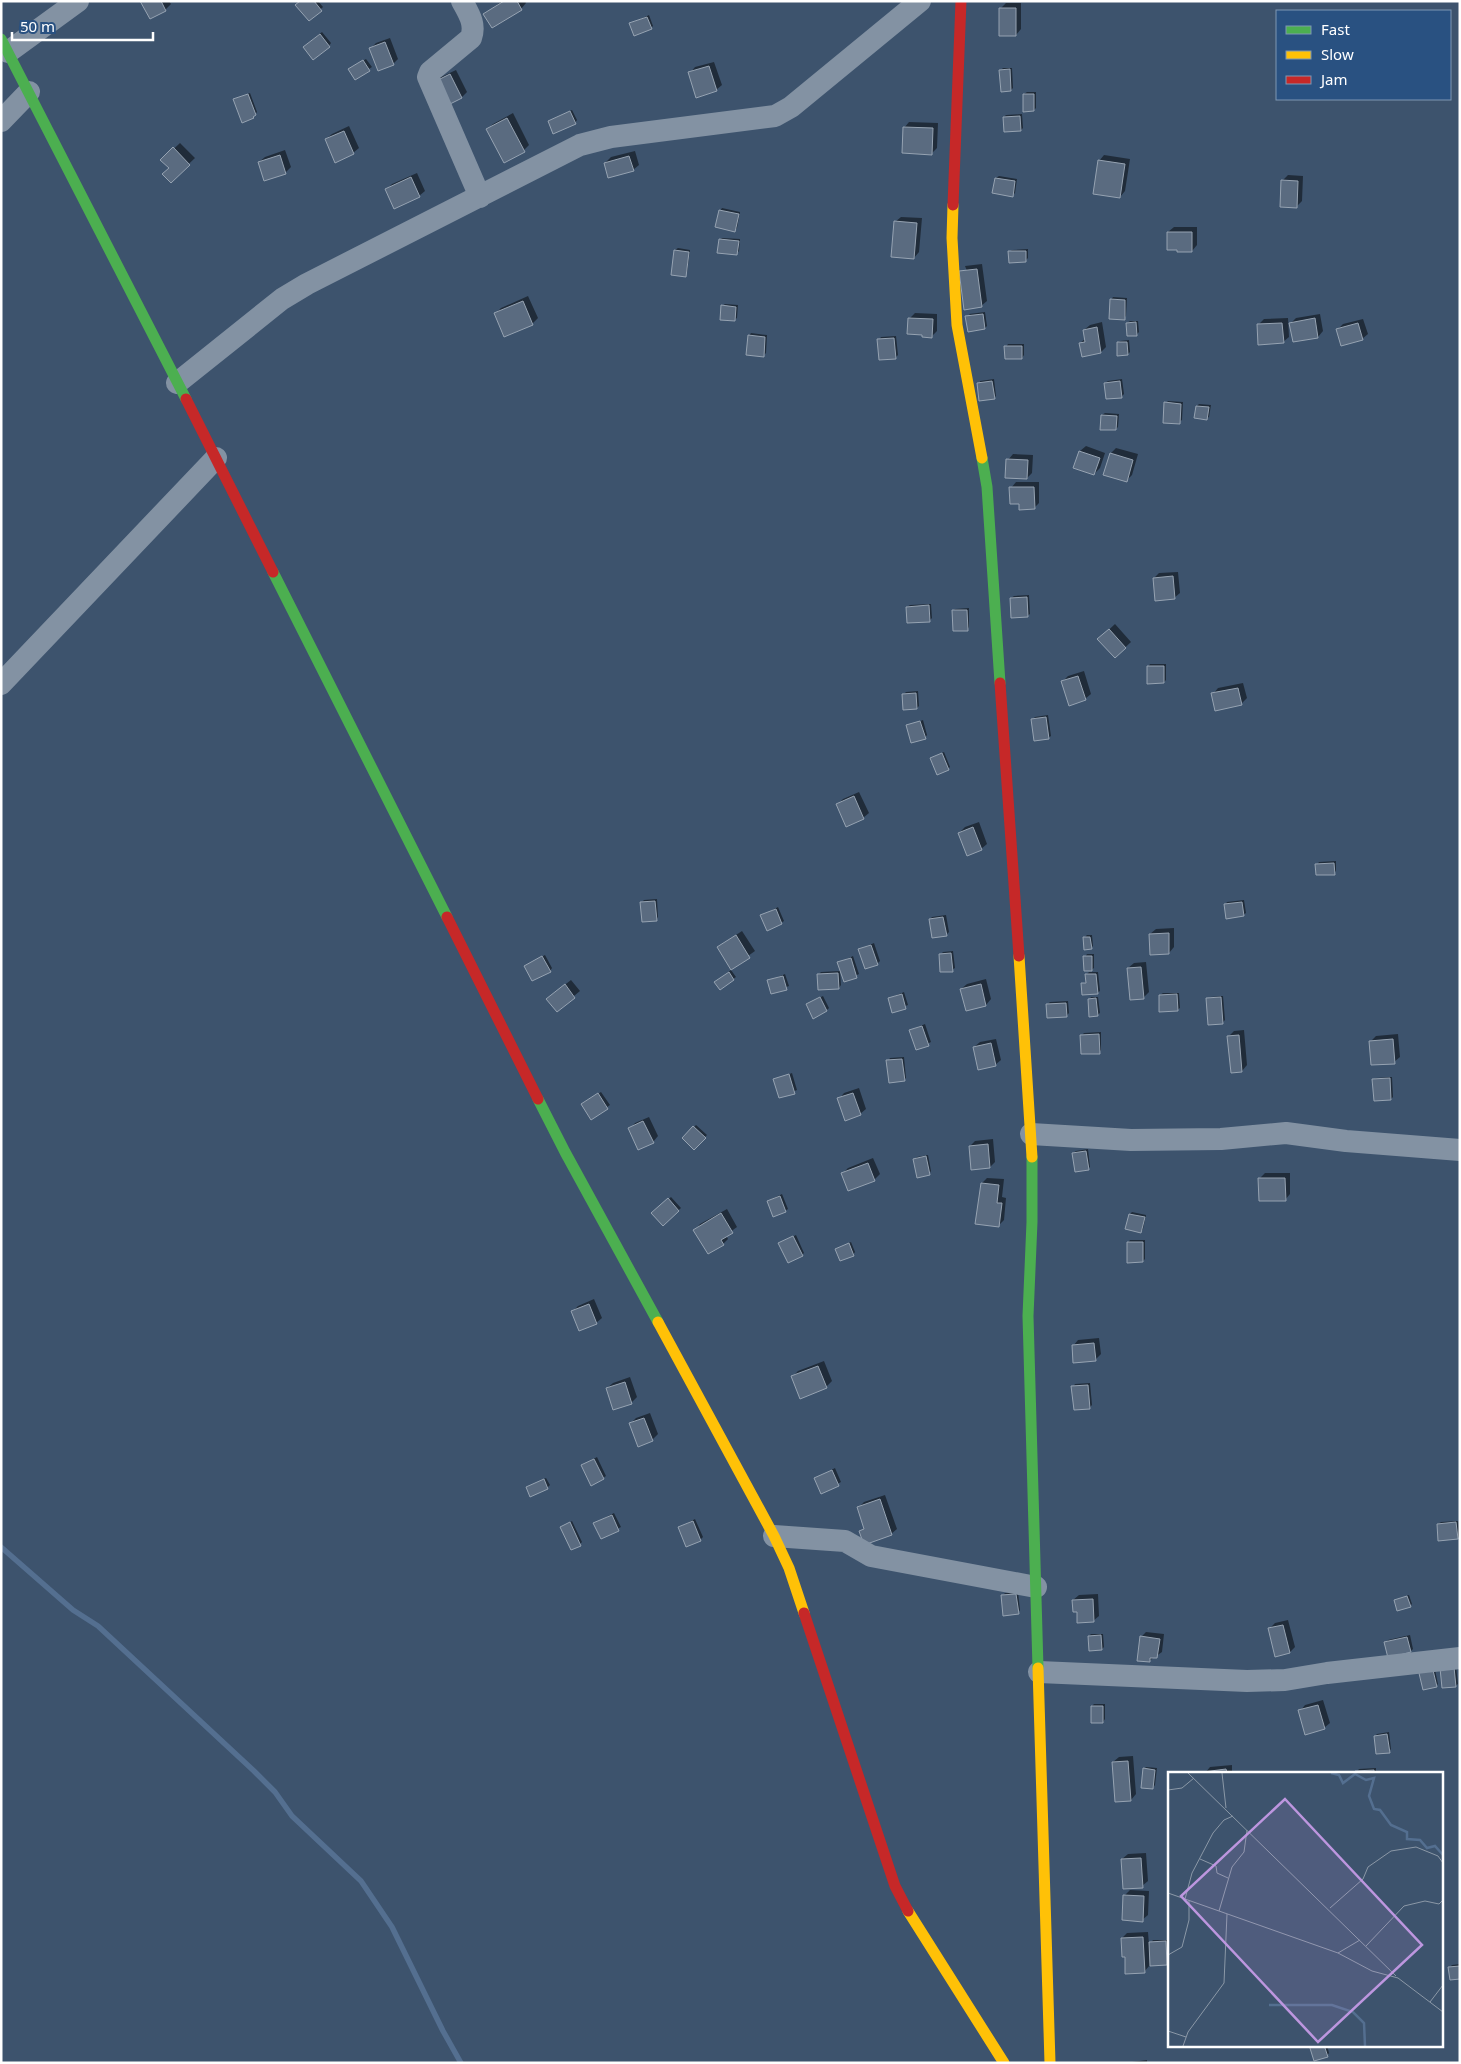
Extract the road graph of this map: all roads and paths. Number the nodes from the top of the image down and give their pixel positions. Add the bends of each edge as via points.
1 (78, 1) edge
2 (462, 1) edge
3 (920, 1) edge
4 (961, 1) edge
5 (5, 45) edge
6 (28, 92) junction
7 (1, 121) edge
8 (480, 197) junction
9 (178, 383) junction
10 (216, 458) junction
11 (1, 684) edge
12 (1030, 1134) junction
13 (1460, 1150) edge
14 (774, 1536) junction
15 (1036, 1586) junction
16 (1460, 1658) edge
17 (1039, 1672) junction
18 (1004, 2063) edge
19 (1050, 2063) edge

1 - 5 street
2 - 8 street via 474,30 471,38 428,77
3 - 8 street via 791,107 775,116 580,145
4 - 12 street via 952,238 957,325 987,487
5 - 6 street
6 - 7 street
6 - 9 street
8 - 9 street via 282,299
9 - 10 street
10 - 11 street
10 - 14 street via 565,1152
12 - 13 street via 1151,1140 1221,1139 1286,1133
12 - 15 street via 1032,1222 1028,1316
14 - 15 street via 845,1541 870,1556
14 - 18 street via 789,1568 895,1886 904,1906
15 - 17 street
16 - 17 street via 1285,1680
17 - 19 street

